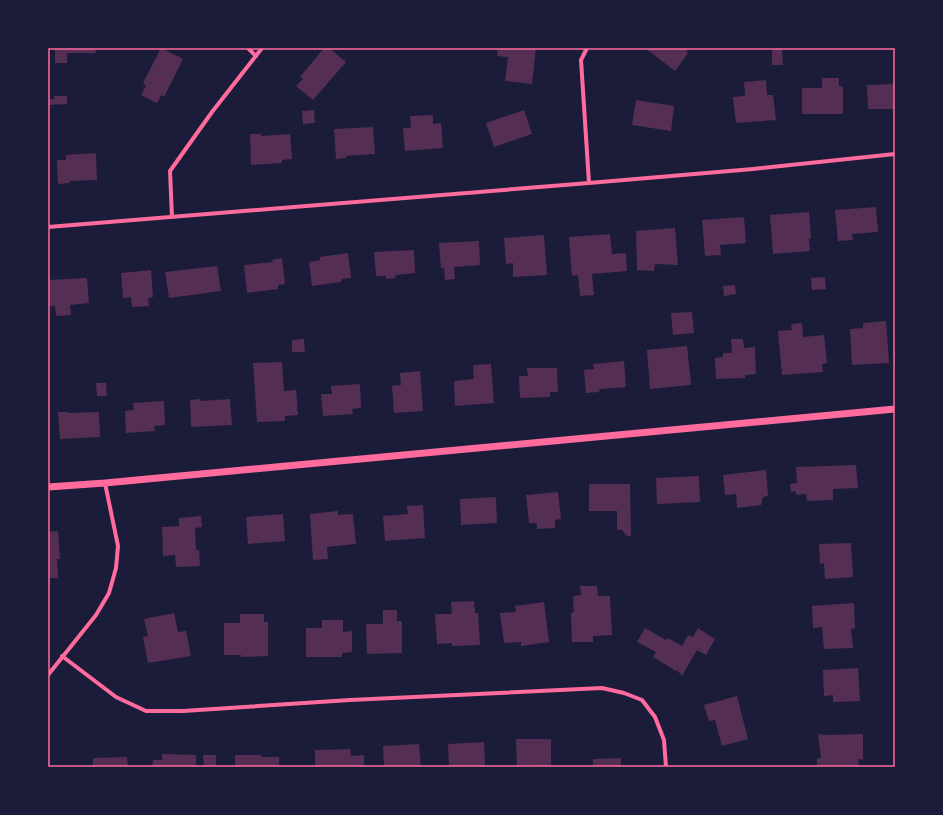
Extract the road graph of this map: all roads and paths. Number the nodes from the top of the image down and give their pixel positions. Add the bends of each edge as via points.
1 (248, 48) edge
2 (262, 48) edge
3 (587, 48) edge
4 (256, 56) junction
5 (895, 154) edge
6 (589, 183) junction
7 (172, 217) junction
8 (48, 227) edge
9 (895, 409) edge
10 (105, 483) junction
11 (48, 487) edge
12 (62, 656) junction
13 (48, 675) edge
14 (666, 767) edge

1 - 4 street
2 - 4 street
3 - 6 street via 581,60
4 - 7 street via 170,171
5 - 6 street
6 - 7 street
7 - 8 street
9 - 10 street
10 - 11 street
10 - 12 street via 118,546 116,568 109,594 96,615
12 - 13 street
12 - 14 street via 116,697 146,711 602,688 642,700 655,717 664,740

